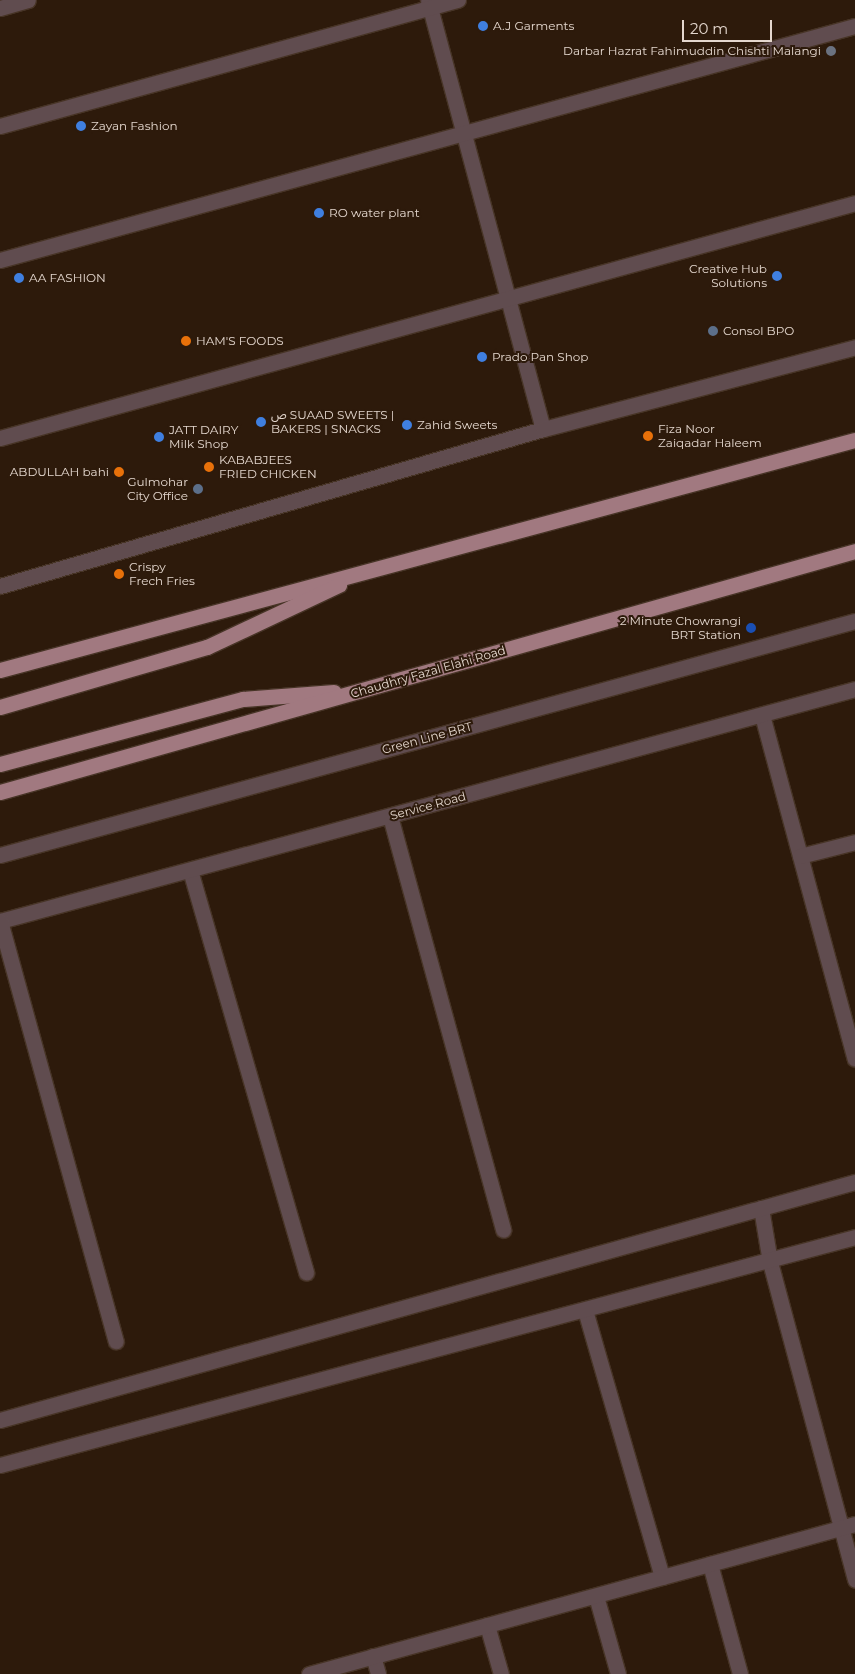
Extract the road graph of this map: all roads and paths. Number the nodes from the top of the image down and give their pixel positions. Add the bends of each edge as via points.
1 (28, 0) edge
2 (458, 0) edge
3 (429, 4) edge
4 (3, 5) edge
5 (855, 26) edge
6 (0, 126) edge
7 (464, 133) junction
8 (855, 203) edge
9 (0, 260) edge
10 (509, 298) junction
11 (855, 347) edge
12 (543, 429) junction
13 (0, 438) edge
14 (855, 440) edge
15 (855, 550) edge
16 (377, 568) junction
17 (0, 586) edge
18 (855, 621) edge
19 (0, 670) edge
20 (855, 689) edge
21 (368, 690) junction
22 (0, 707) edge
23 (762, 715) junction
24 (0, 764) edge
25 (0, 792) edge
26 (390, 816) junction
27 (855, 842) edge
28 (0, 855) edge
29 (800, 856) junction
30 (190, 870) junction
31 (0, 921) edge
32 (849, 1013) edge
33 (855, 1059) edge
34 (855, 1182) edge
35 (761, 1208) junction
36 (503, 1230) dead end
37 (855, 1237) edge
38 (770, 1262) junction
39 (306, 1273) dead end
40 (585, 1310) junction
41 (116, 1341) dead end
42 (0, 1420) edge
43 (0, 1465) edge
44 (848, 1526) edge
45 (710, 1564) junction
46 (662, 1577) junction
47 (855, 1580) edge
48 (596, 1596) junction
49 (487, 1625) junction
50 (373, 1656) junction
51 (309, 1674) edge
52 (378, 1674) edge
53 (501, 1674) edge
54 (618, 1674) edge
55 (740, 1674) edge

1 - 4 street
2 - 3 street
3 - 6 street
3 - 7 street
5 - 7 street
7 - 9 street
7 - 10 street
8 - 10 street
10 - 12 street
10 - 13 street
11 - 12 street
12 - 17 street
14 - 16 main road
15 - 21 main road, Chaudhry Fazal Elahi Road
16 - 19 main road
16 - 22 main road via 208,647
18 - 28 street, Green Line BRT
20 - 23 street, Service Road
21 - 24 main road via 243,699
21 - 25 main road, Chaudhry Fazal Elahi Road
23 - 26 street, Service Road
23 - 29 street
26 - 30 street, Service Road
26 - 36 street
27 - 29 street
29 - 32 street
30 - 31 street, Service Road
30 - 39 street
31 - 41 street
32 - 33 street
34 - 35 street
35 - 38 street
35 - 42 street
37 - 38 street
38 - 40 street
38 - 44 street
40 - 43 street
40 - 46 street
44 - 45 street
44 - 47 street
45 - 46 street
45 - 55 street
46 - 48 street
48 - 49 street
48 - 54 street
49 - 50 street
49 - 53 street
50 - 51 street
50 - 52 street

